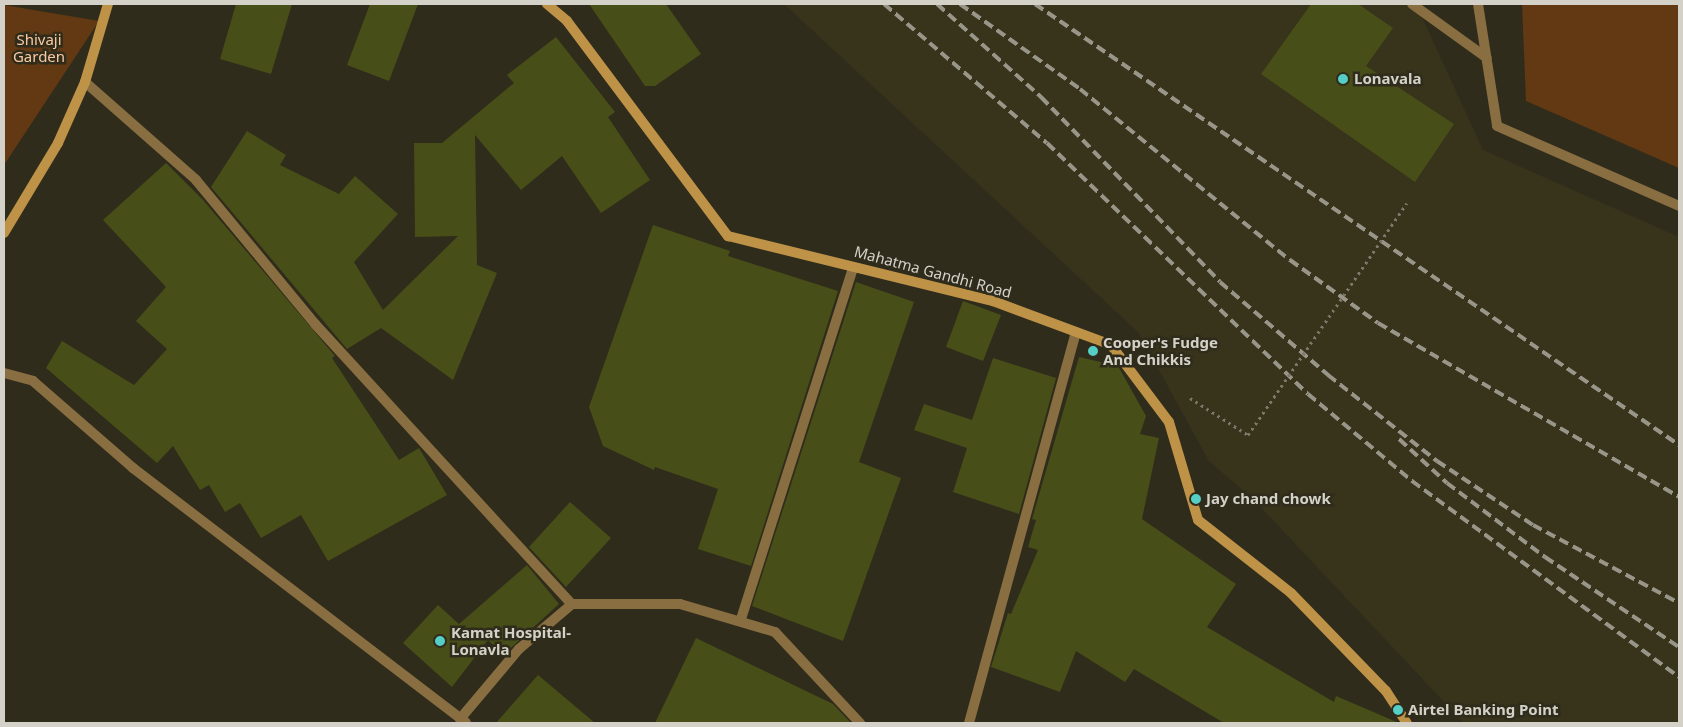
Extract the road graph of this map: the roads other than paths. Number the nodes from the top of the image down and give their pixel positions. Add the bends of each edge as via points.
1 (108, 4) edge
2 (548, 4) edge
3 (1412, 4) edge
4 (1478, 4) edge
5 (1486, 58) junction
6 (85, 82) junction
7 (1679, 206) edge
8 (4, 233) edge
9 (853, 266) junction
10 (1076, 332) junction
11 (4, 373) edge
12 (572, 604) junction
13 (740, 619) junction
14 (463, 721) edge
15 (860, 723) edge
16 (969, 723) edge
17 (1407, 723) edge

1 - 6 main road
2 - 9 main road, Mahatma Gandhi Road via 567,21 728,236
3 - 5 street
4 - 5 street
5 - 7 street via 1497,126
6 - 8 main road via 58,143
6 - 12 street via 196,180 322,331
9 - 10 main road, Mahatma Gandhi Road via 993,300
9 - 13 street
10 - 16 street
10 - 17 main road, Mahatma Gandhi Road via 1111,346 1169,422 1198,520 1291,593 1386,691
11 - 14 street via 33,382 133,468
12 - 13 street via 680,604
12 - 14 street via 519,649
13 - 15 street via 775,632

